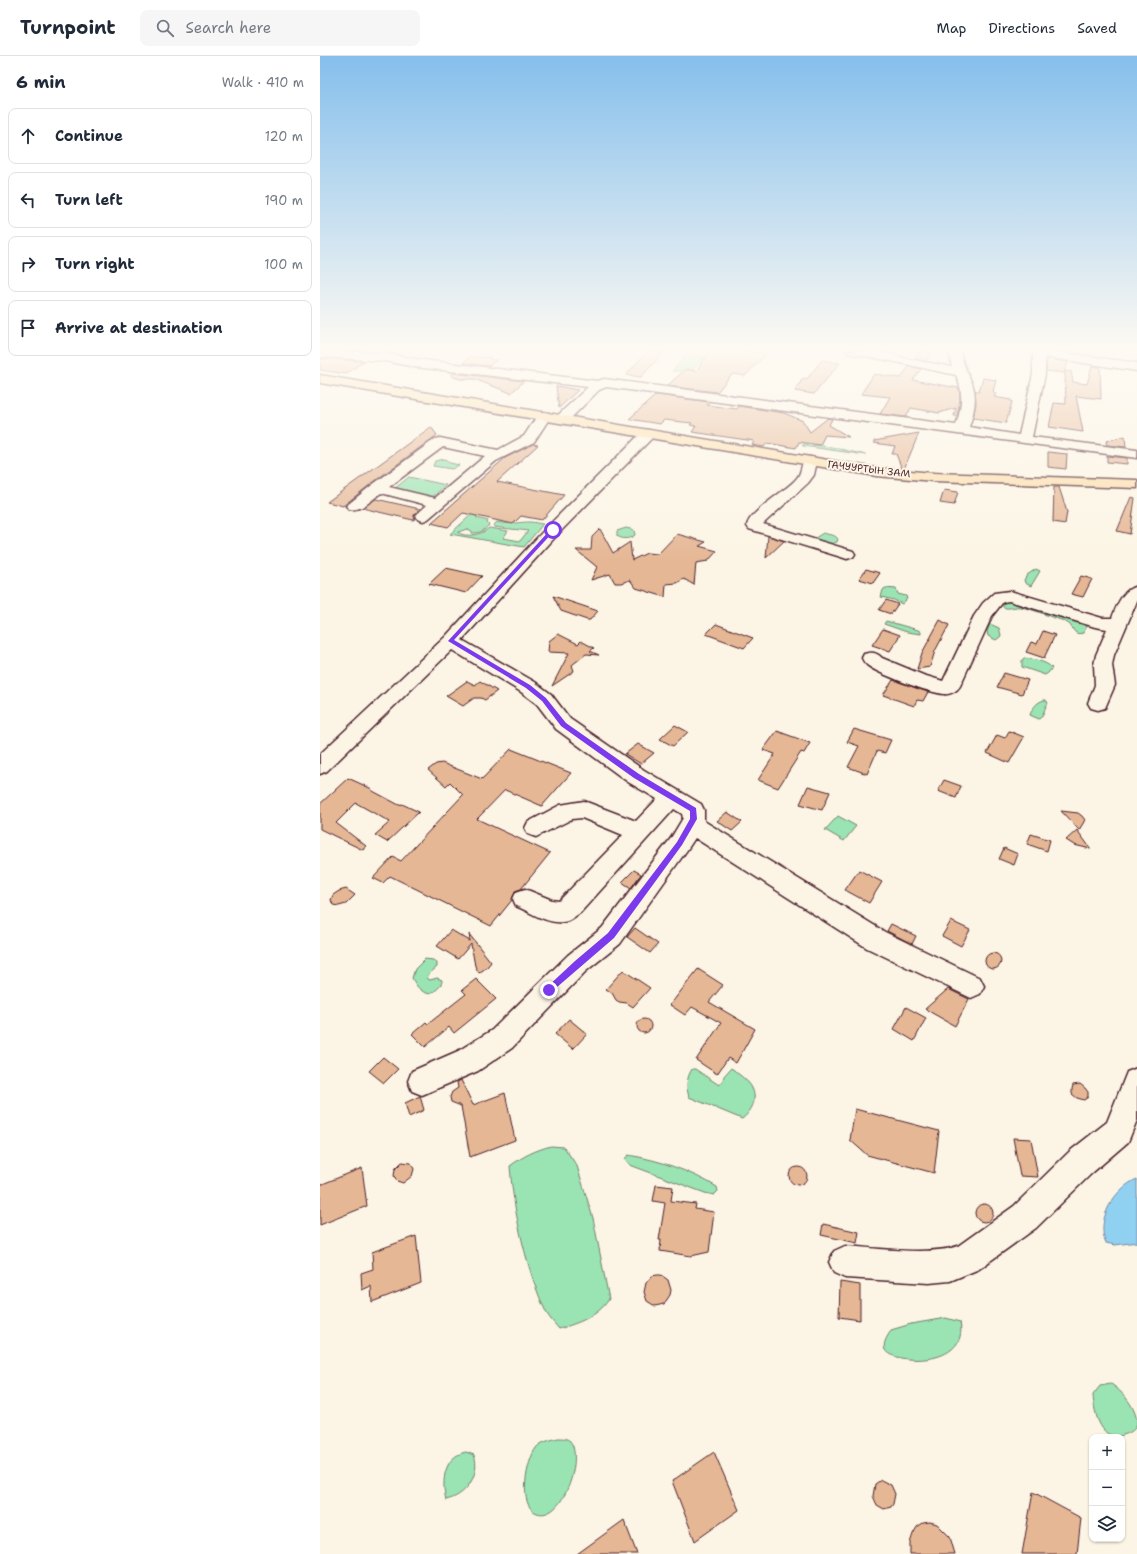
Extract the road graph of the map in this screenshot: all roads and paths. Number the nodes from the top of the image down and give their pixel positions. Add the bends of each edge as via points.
1 (541, 421) edge
2 (573, 421) edge
3 (896, 421) edge
4 (964, 421) edge
5 (1029, 421) edge
6 (964, 430) junction
7 (648, 434) junction
8 (1025, 440) junction
9 (498, 454) junction
10 (1137, 454) edge
11 (810, 461) junction
12 (1137, 484) edge
13 (377, 488) junction
14 (439, 502) junction
15 (354, 506) dead end
16 (423, 516) dead end
17 (847, 554) dead end
18 (1137, 591) edge
19 (1116, 624) junction
20 (451, 641) junction
21 (871, 658) dead end
22 (1098, 703) dead end
23 (320, 766) edge
24 (672, 796) junction
25 (691, 824) junction
26 (536, 828) dead end
27 (640, 833) junction
28 (525, 899) dead end
29 (971, 986) dead end
30 (422, 1081) dead end
31 (1137, 1082) edge
32 (845, 1262) dead end

1 - 9 street via 529,439
2 - 7 main road, ГАЧУУРТЫН ЗАМ
3 - 6 street
4 - 6 street via 962,428
5 - 8 street
6 - 8 street
7 - 11 main road, ГАЧУУРТЫН ЗАМ
7 - 20 street via 553,530
8 - 10 street
9 - 13 street via 440,442
9 - 14 street
11 - 12 main road, ГАЧУУРТЫН ЗАМ via 876,472 934,477
11 - 17 street via 808,472 798,487 778,501 755,523 755,526
13 - 14 street
13 - 15 street
14 - 16 street
18 - 19 street via 1128,600
19 - 21 street via 1101,623 1010,596 1001,596 984,614 950,686 945,688 916,680
19 - 22 street via 1105,655 1105,684
20 - 23 street
20 - 24 street via 528,687 544,699 564,724 636,776
24 - 25 street via 694,810
24 - 27 street
25 - 29 street via 876,940
25 - 30 street via 611,936 577,963 502,1039 468,1061
26 - 27 street via 568,811 584,809
27 - 28 street via 571,906 562,912 549,910
31 - 32 street via 1118,1132 1081,1162 1026,1217 968,1258 950,1266 929,1267

